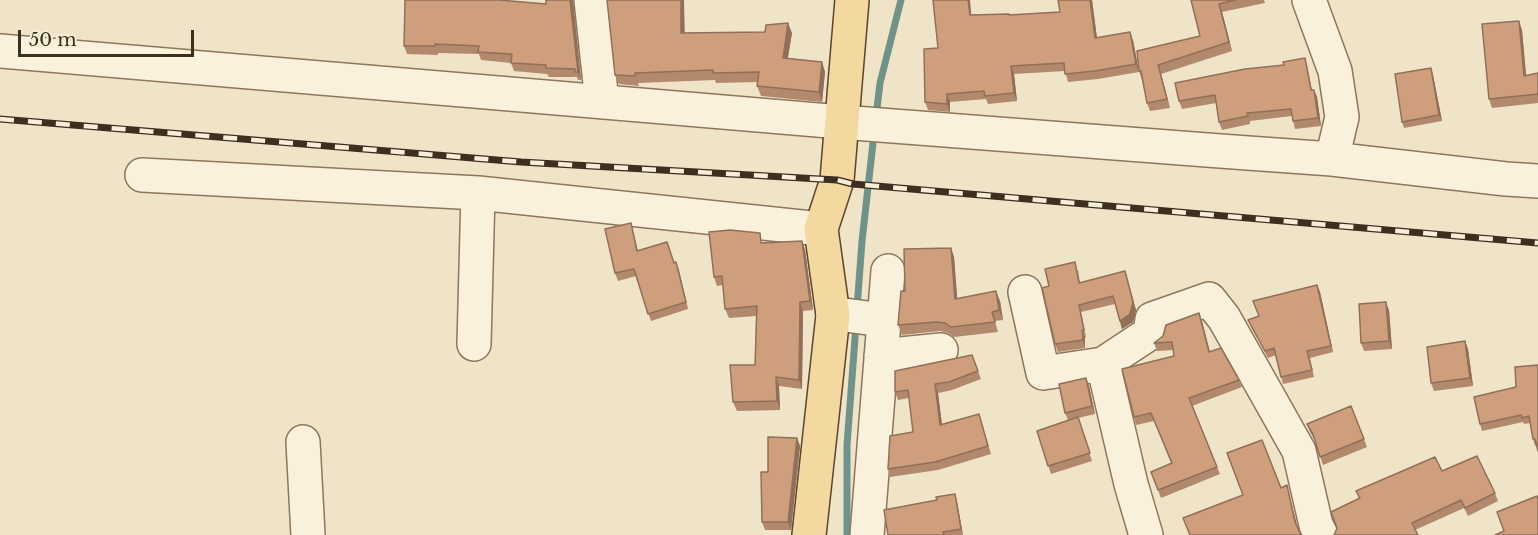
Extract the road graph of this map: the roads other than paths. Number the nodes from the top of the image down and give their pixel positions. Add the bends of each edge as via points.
1 (591, 0) edge
2 (852, 0) edge
3 (1309, 0) edge
4 (0, 51) edge
5 (602, 102) junction
6 (841, 122) junction
7 (1332, 159) junction
8 (142, 175) dead end
9 (1538, 181) edge
10 (478, 193) junction
11 (821, 229) junction
12 (888, 272) dead end
13 (1025, 292) dead end
14 (855, 317) junction
15 (474, 344) dead end
16 (941, 351) dead end
17 (881, 356) junction
18 (1103, 364) junction
19 (303, 442) dead end
20 (308, 535) edge
21 (809, 535) edge
22 (867, 535) edge
23 (1146, 535) edge
24 (1321, 535) edge

1 - 5 street
2 - 6 main road
3 - 7 street via 1335,71 1342,117
4 - 5 street
5 - 6 street
6 - 7 street
6 - 11 main road via 837,180
7 - 9 street
8 - 10 street
10 - 11 street
10 - 15 street
11 - 14 main road
12 - 14 street
13 - 18 street via 1043,373
14 - 17 street
14 - 21 main road
16 - 17 street
17 - 22 street
18 - 23 street
18 - 24 street via 1150,333 1152,319 1209,299 1224,318 1299,451
19 - 20 street

